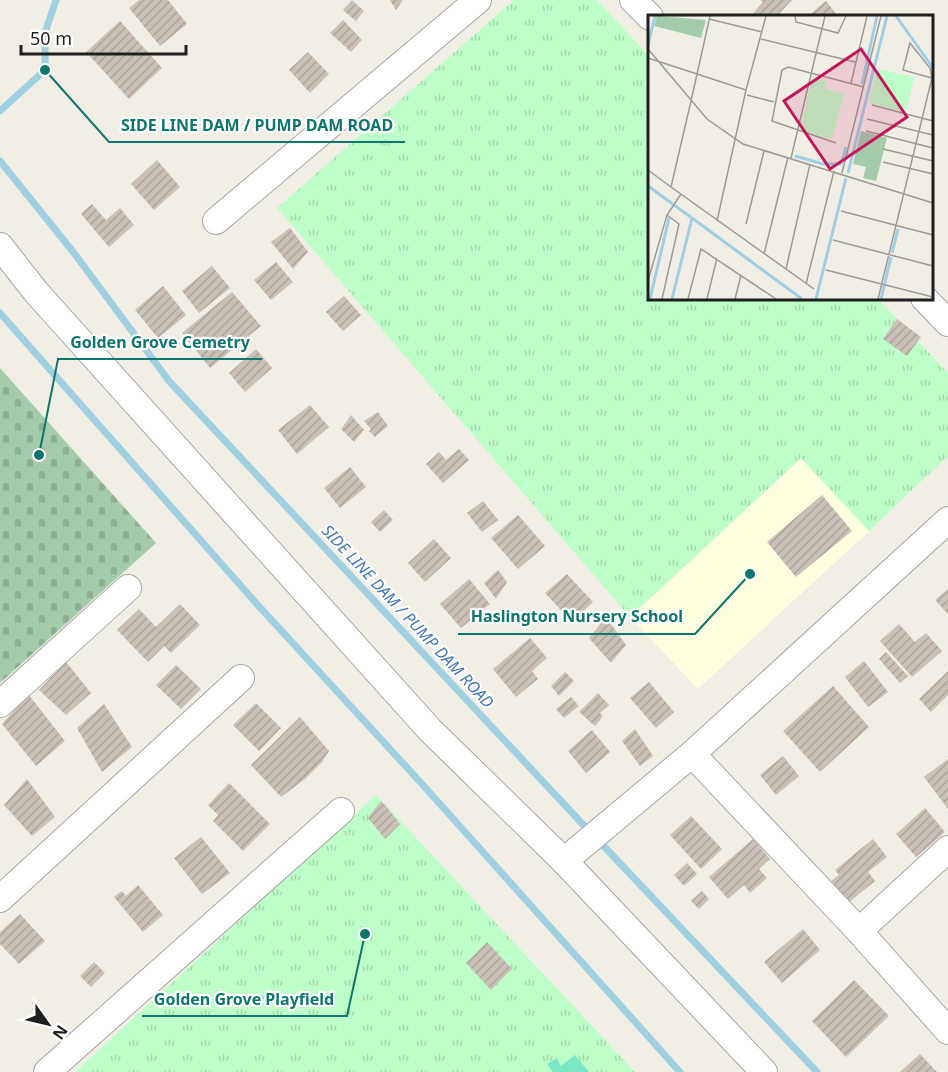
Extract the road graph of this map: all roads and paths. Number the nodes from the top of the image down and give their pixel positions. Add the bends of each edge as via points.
1 (478, 0) edge
2 (633, 0) edge
3 (648, 15) edge
4 (216, 221) dead end
5 (0, 246) edge
6 (926, 300) edge
7 (948, 323) edge
8 (948, 520) edge
9 (128, 588) dead end
10 (241, 678) dead end
11 (0, 704) edge
12 (692, 754) junction
13 (341, 811) dead end
14 (948, 849) edge
15 (564, 861) junction
16 (0, 899) edge
17 (859, 931) junction
18 (948, 1031) edge
19 (47, 1072) edge
20 (764, 1072) edge

1 - 4 street
2 - 3 street
5 - 15 street via 36,292 430,730
6 - 7 street
8 - 12 street
9 - 11 street
10 - 16 street
12 - 15 street
12 - 17 street
13 - 19 street
14 - 17 street
15 - 20 street
17 - 18 street

